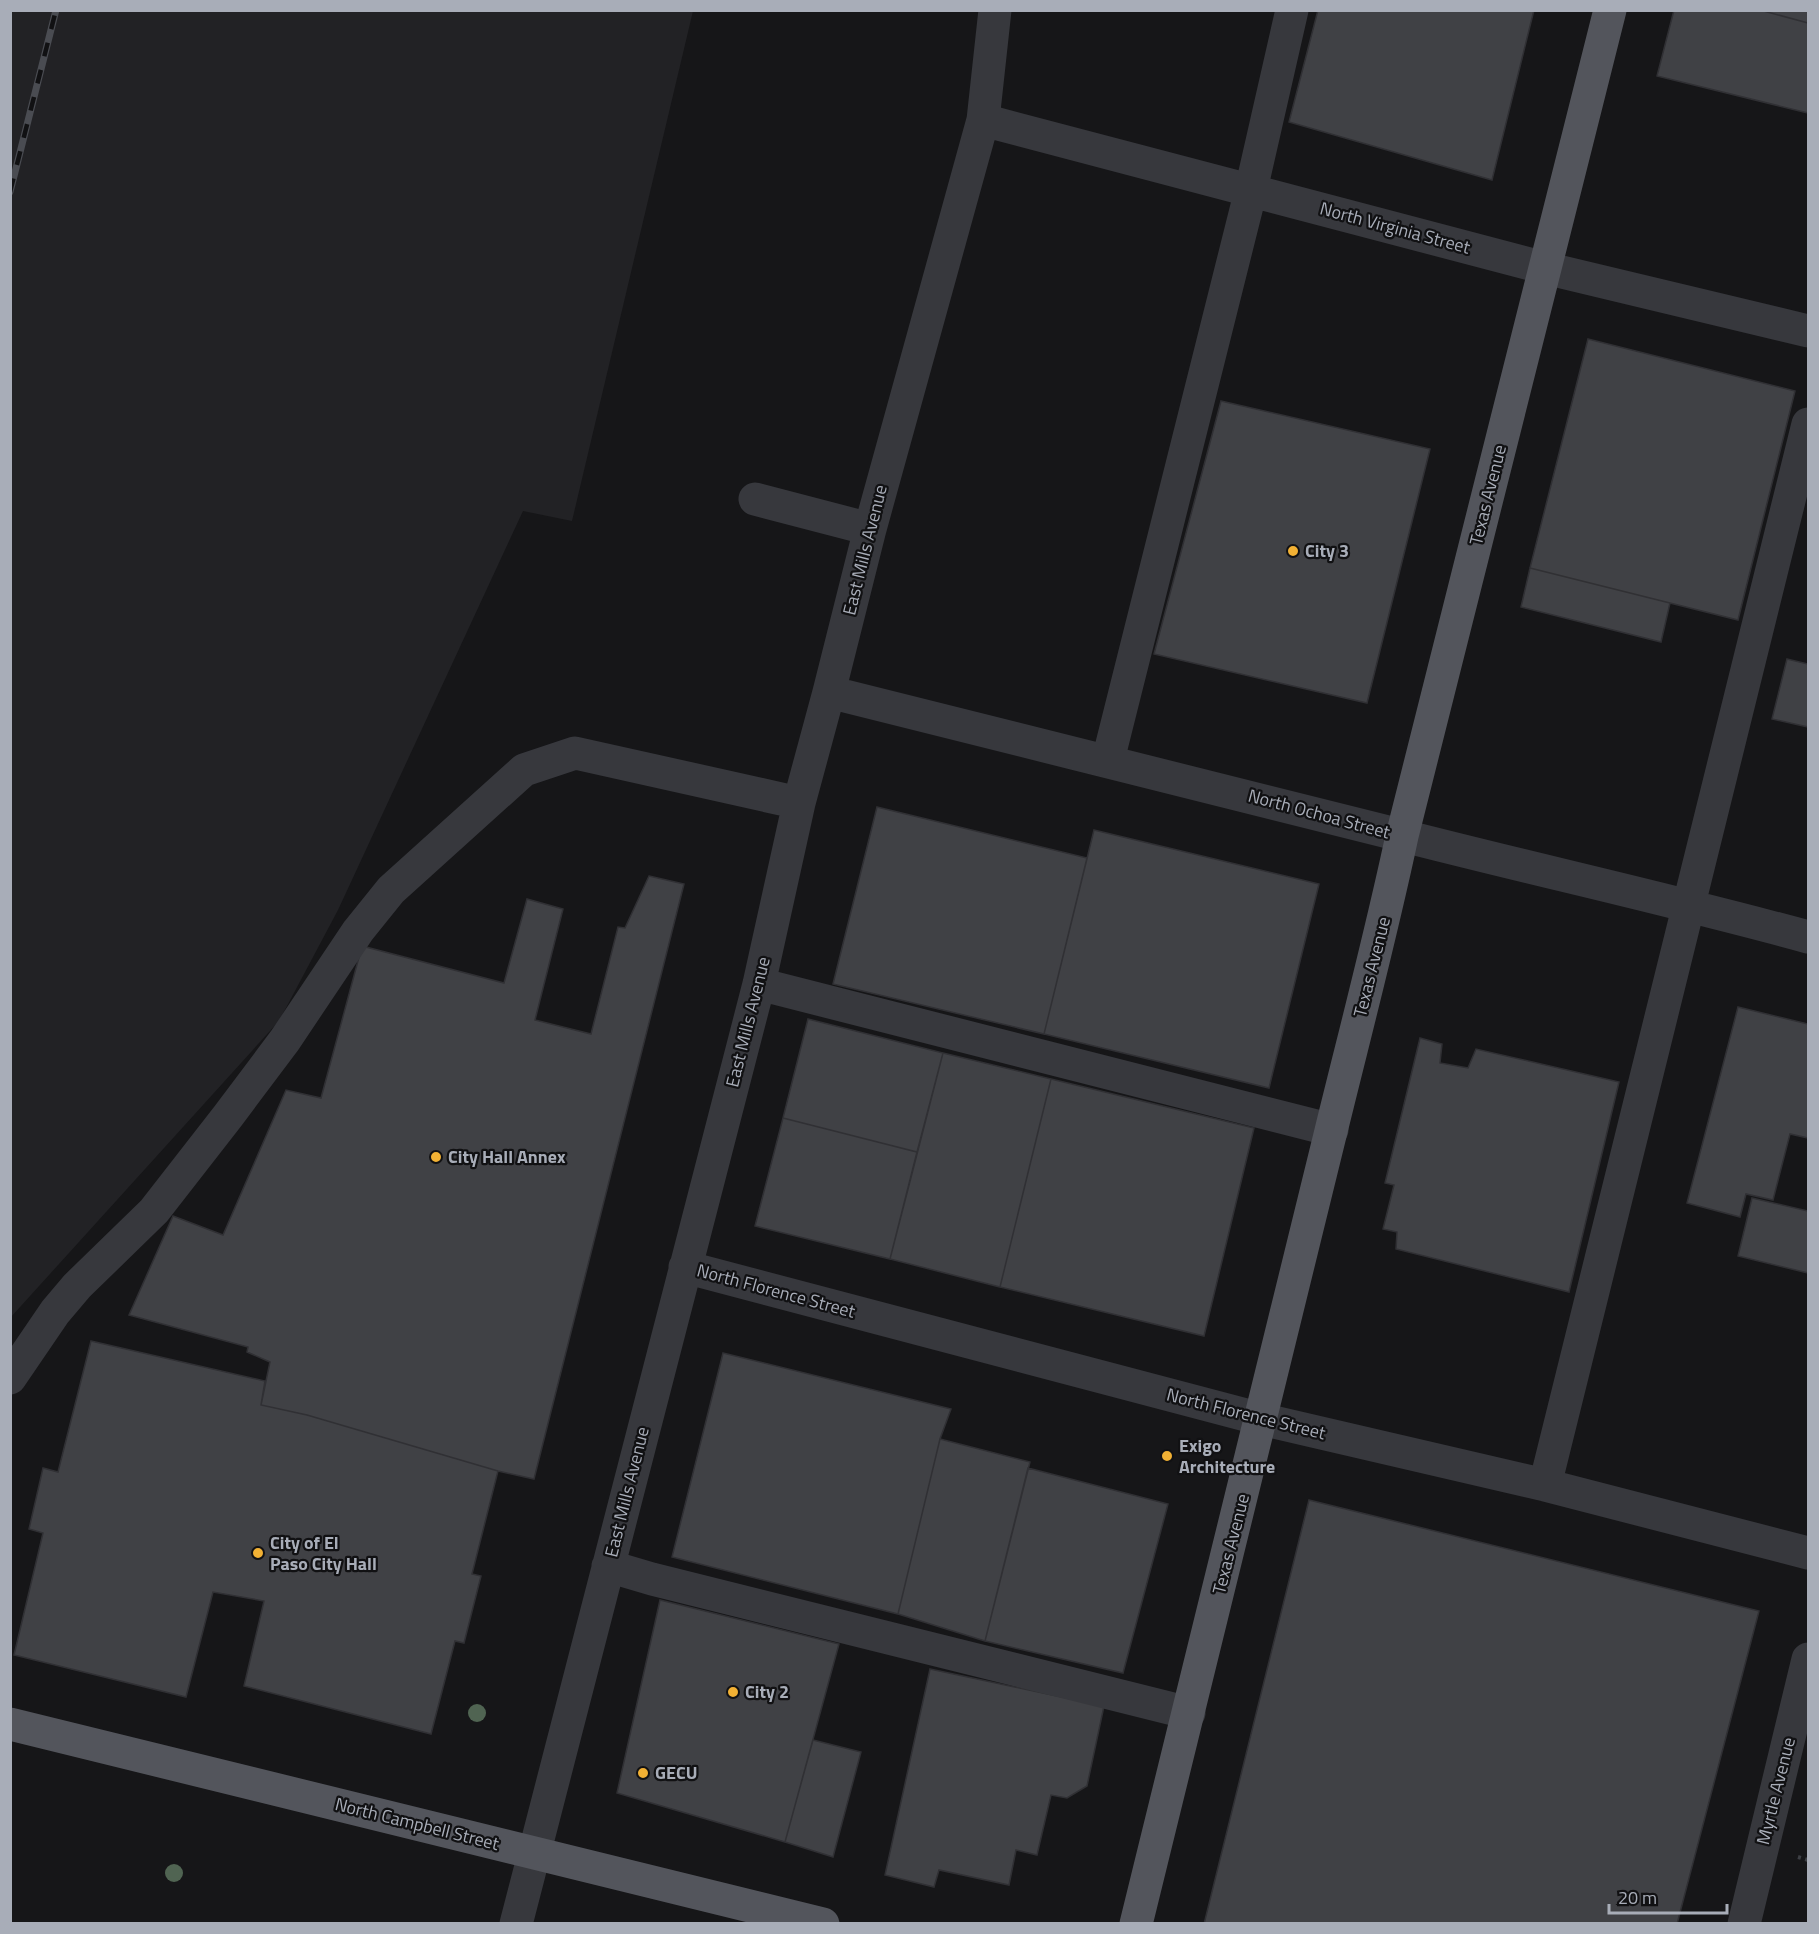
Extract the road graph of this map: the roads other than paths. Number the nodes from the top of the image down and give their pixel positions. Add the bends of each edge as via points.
1 (996, 10) edge
2 (1292, 10) edge
3 (1610, 10) edge
4 (983, 120) junction
5 (1251, 190) junction
6 (1545, 268) junction
7 (1809, 331) edge
8 (1809, 424) edge
9 (755, 499) dead end
10 (870, 530) junction
11 (830, 692) junction
12 (1108, 760) junction
13 (799, 803) junction
14 (1402, 836) junction
15 (1689, 905) junction
16 (1809, 937) edge
17 (759, 984) junction
18 (1332, 1130) junction
19 (685, 1267) junction
20 (10, 1378) edge
21 (1261, 1419) junction
22 (1545, 1485) junction
23 (1809, 1553) edge
24 (608, 1566) junction
25 (1809, 1659) edge
26 (1189, 1713) junction
27 (10, 1724) edge
28 (533, 1853) junction
29 (516, 1923) edge
30 (820, 1923) edge
31 (1136, 1923) edge
32 (1744, 1923) edge

1 - 4 street, East Mills Avenue
2 - 5 street
3 - 6 main road, Texas Avenue
4 - 5 street, North Virginia Street
4 - 10 street, East Mills Avenue
5 - 6 street, North Virginia Street
5 - 12 street
6 - 7 street, North Virginia Street
6 - 14 main road, Texas Avenue
8 - 15 street
9 - 10 street
10 - 11 street, East Mills Avenue
11 - 12 street, North Ochoa Street
11 - 13 street, East Mills Avenue
12 - 14 street, North Ochoa Street
13 - 17 street, East Mills Avenue
13 - 20 street via 575,753 524,770 391,890 358,931 285,1040 154,1211 77,1286
14 - 15 street, North Ochoa Street
14 - 18 main road, Texas Avenue
15 - 16 street, North Ochoa Street
15 - 22 street
17 - 18 street
17 - 19 street, East Mills Avenue
18 - 21 main road, Texas Avenue
19 - 21 street, North Florence Street
19 - 24 street, East Mills Avenue
21 - 22 street, North Florence Street
21 - 26 main road, Texas Avenue
22 - 23 street, North Florence Street
24 - 26 street
24 - 28 street, East Mills Avenue
25 - 32 street, Myrtle Avenue
26 - 31 main road, Texas Avenue
27 - 28 main road, North Campbell Street
28 - 29 street, East Mills Avenue
28 - 30 main road, North Campbell Street

